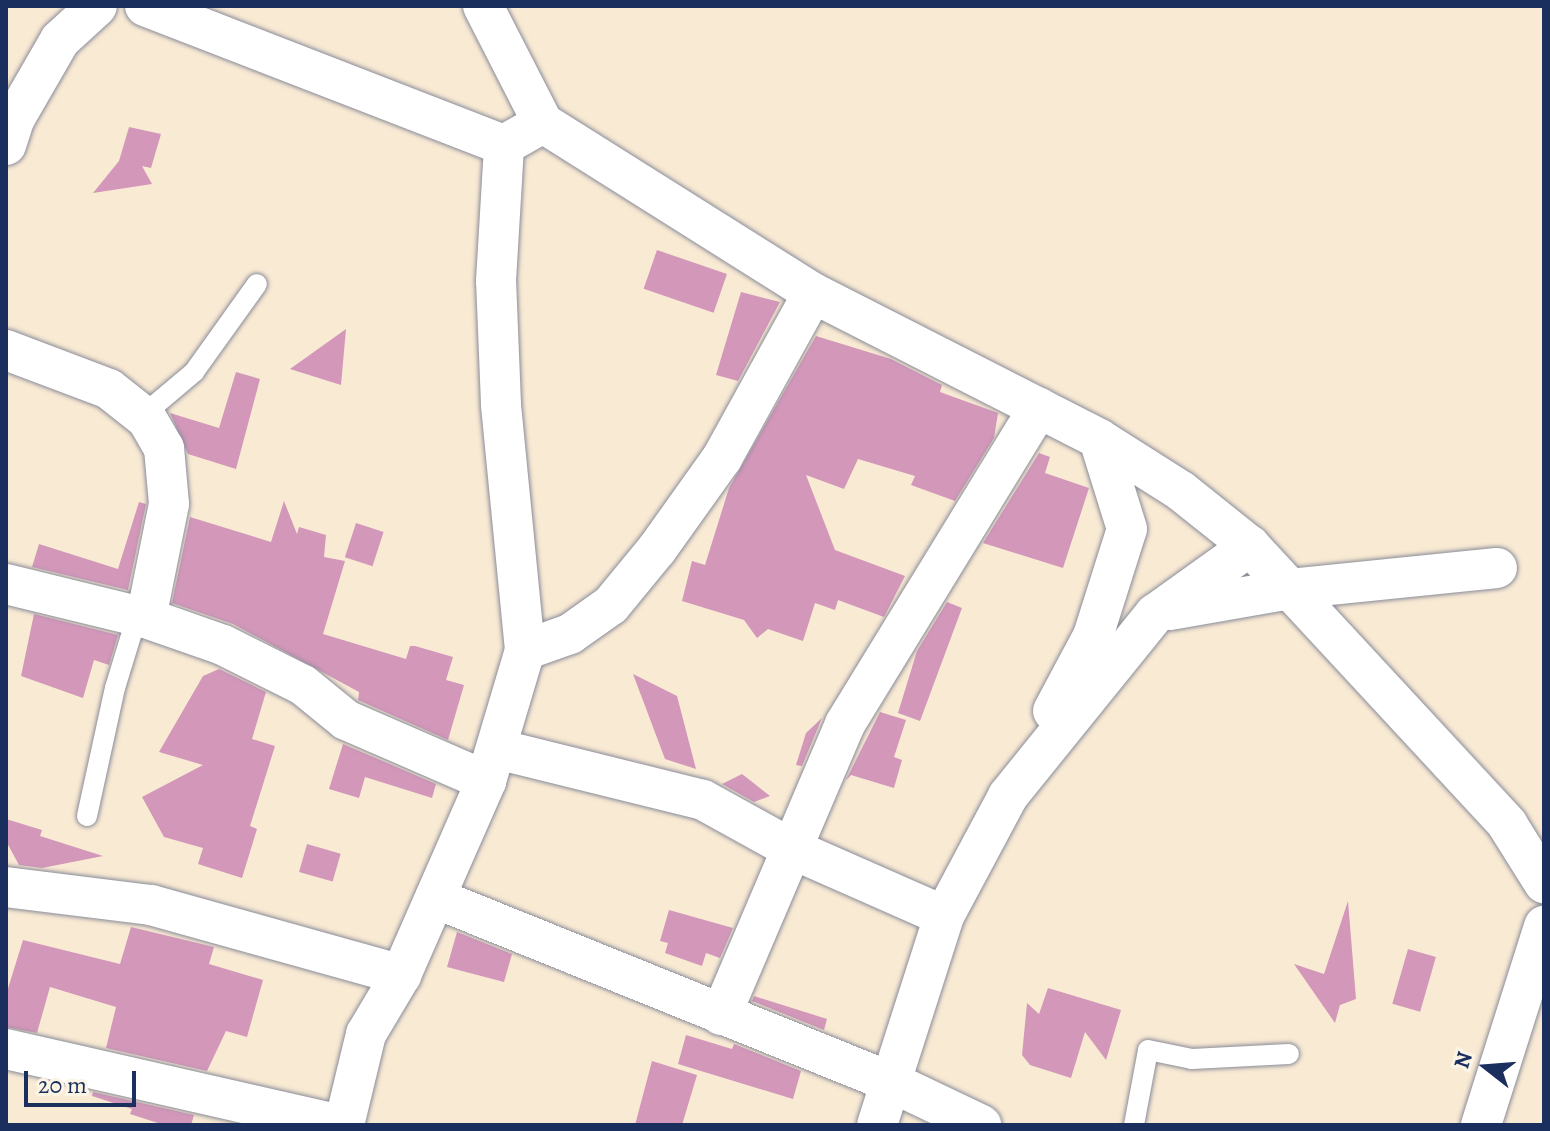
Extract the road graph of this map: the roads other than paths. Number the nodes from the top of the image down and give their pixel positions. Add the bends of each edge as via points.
1 (97, 6) edge
2 (145, 6) edge
3 (483, 6) edge
4 (543, 123) junction
5 (6, 145) edge
6 (504, 145) junction
7 (257, 284) dead end
8 (813, 293) junction
9 (6, 350) edge
10 (1039, 408) junction
11 (143, 415) junction
12 (1099, 439) junction
13 (1250, 546) junction
14 (1497, 568) dead end
15 (6, 584) edge
16 (1290, 589) junction
17 (1155, 614) junction
18 (142, 617) junction
19 (525, 650) junction
20 (492, 765) junction
21 (1008, 796) junction
22 (87, 816) dead end
23 (790, 848) junction
24 (1544, 883) edge
25 (6, 887) edge
26 (435, 898) junction
27 (944, 916) junction
28 (1544, 926) edge
29 (401, 975) junction
30 (721, 1015) junction
31 (6, 1049) edge
32 (1289, 1054) dead end
33 (891, 1082) junction
34 (342, 1125) edge
35 (877, 1125) edge
36 (981, 1125) edge
37 (1134, 1125) edge
38 (1481, 1125) edge

1 - 5 street via 60,40 15,118
2 - 6 street
3 - 4 street
4 - 6 street
4 - 8 street
6 - 19 street via 498,342
7 - 11 lane via 194,372
8 - 10 street
8 - 19 street via 722,458 657,549 611,605 570,634
9 - 11 street via 109,389
10 - 12 street
10 - 23 street via 845,724
11 - 18 street via 164,448 169,504
12 - 13 street via 1181,491
12 - 21 street via 1127,529 1093,636
13 - 16 street
13 - 17 street
14 - 16 street
15 - 18 street
16 - 17 street
16 - 24 street via 1507,824
17 - 21 street
18 - 20 street via 270,667 346,720
18 - 22 lane via 115,688
19 - 20 street
20 - 23 street via 703,800
20 - 26 street
21 - 27 street
23 - 27 street
23 - 30 street
25 - 29 street via 151,905
26 - 29 street
26 - 30 street
27 - 33 street
28 - 38 street
29 - 34 street via 366,1034
30 - 33 street
31 - 34 street
32 - 37 lane via 1192,1059 1148,1050
33 - 35 street
33 - 36 street

